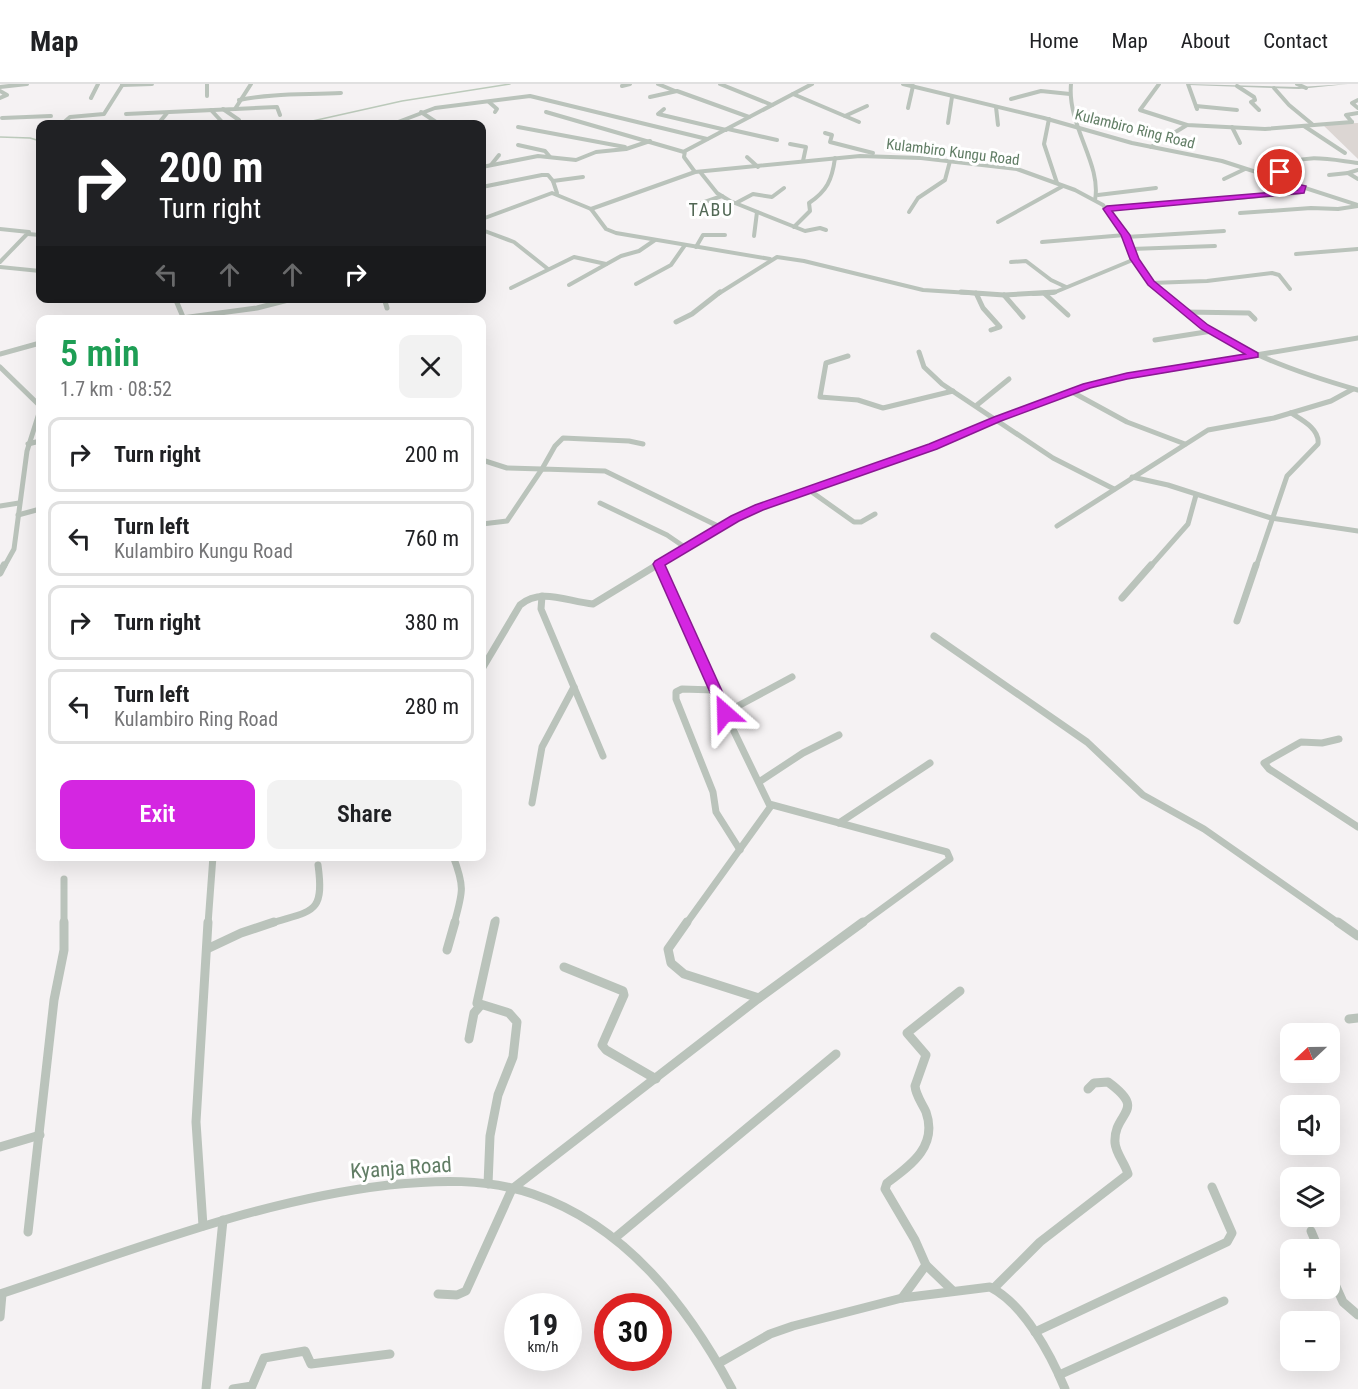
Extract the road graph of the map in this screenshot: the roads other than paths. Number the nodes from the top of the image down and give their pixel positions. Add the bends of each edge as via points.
1 (27, 84) edge
2 (98, 84) edge
3 (152, 84) edge
4 (207, 84) edge
5 (251, 84) edge
6 (630, 84) edge
7 (658, 84) edge
8 (720, 84) edge
9 (798, 84) edge
10 (812, 84) edge
11 (903, 84) edge
12 (1071, 84) edge
13 (1159, 84) edge
14 (1188, 84) edge
15 (1297, 84) edge
16 (1346, 84) edge
17 (123, 85) edge
18 (1202, 85) edge
19 (1238, 85) edge
20 (1339, 85) edge
21 (622, 86) dead end
22 (913, 86) junction
23 (807, 87) junction
24 (1274, 88) junction
25 (1306, 88) junction
26 (0, 89) edge
27 (675, 91) junction
28 (341, 93) dead end
29 (792, 94) junction
30 (1070, 94) junction
31 (207, 96) dead end
32 (650, 97) dead end
33 (952, 97) junction
34 (0, 98) edge
35 (91, 98) dead end
36 (1011, 99) dead end
37 (239, 100) junction
38 (1358, 100) edge
39 (489, 102) junction
40 (772, 105) junction
41 (867, 106) dead end
42 (996, 107) junction
43 (664, 108) dead end
44 (908, 108) dead end
45 (1358, 108) edge
46 (235, 109) junction
47 (211, 110) junction
48 (226, 110) junction
49 (1237, 110) dead end
50 (1259, 111) dead end
51 (421, 112) junction
52 (495, 112) dead end
53 (546, 112) dead end
54 (167, 113) junction
55 (1358, 113) edge
56 (126, 114) dead end
57 (280, 115) dead end
58 (51, 116) dead end
59 (845, 116) junction
60 (749, 117) junction
61 (0, 118) edge
62 (1049, 119) junction
63 (67, 120) edge
64 (161, 120) edge
65 (220, 120) edge
66 (239, 120) dead end
67 (403, 120) edge
68 (433, 120) edge
69 (859, 122) dead end
70 (948, 123) dead end
71 (1312, 124) junction
72 (998, 125) dead end
73 (1187, 125) junction
74 (1075, 126) junction
75 (1304, 126) junction
76 (518, 128) dead end
77 (1232, 128) junction
78 (727, 129) junction
79 (825, 133) dead end
80 (707, 139) junction
81 (777, 140) dead end
82 (650, 141) junction
83 (1240, 143) dead end
84 (790, 144) dead end
85 (518, 146) dead end
86 (1151, 147) junction
87 (631, 148) junction
88 (684, 152) junction
89 (1273, 152) dead end
90 (1345, 153) dead end
91 (878, 155) junction
92 (499, 156) dead end
93 (550, 157) junction
94 (747, 157) dead end
95 (835, 158) junction
96 (803, 161) junction
97 (950, 161) junction
98 (1358, 163) edge
99 (491, 165) junction
100 (486, 166) edge
101 (758, 166) junction
102 (1281, 166) junction
103 (1245, 169) junction
104 (1358, 170) edge
105 (695, 172) junction
106 (701, 173) junction
107 (1348, 173) junction
108 (1329, 175) dead end
109 (583, 177) dead end
110 (1224, 179) dead end
111 (1358, 179) edge
112 (554, 181) junction
113 (1057, 183) junction
114 (1286, 183) junction
115 (486, 186) edge
116 (1063, 186) junction
117 (784, 188) dead end
118 (1156, 188) dead end
119 (1303, 188) junction
120 (557, 193) junction
121 (722, 196) junction
122 (1097, 197) junction
123 (736, 203) junction
124 (693, 206) dead end
125 (1358, 206) edge
126 (591, 209) junction
127 (1107, 209) junction
128 (757, 212) junction
129 (909, 212) dead end
130 (1240, 213) dead end
131 (486, 217) edge
132 (998, 222) dead end
133 (794, 227) junction
134 (0, 229) edge
135 (826, 230) dead end
136 (1224, 231) dead end
137 (486, 232) edge
138 (28, 234) junction
139 (36, 235) edge
140 (725, 235) dead end
141 (754, 236) dead end
142 (1126, 236) junction
143 (655, 240) junction
144 (1042, 242) dead end
145 (685, 245) junction
146 (1215, 246) dead end
147 (696, 247) junction
148 (1131, 249) junction
149 (1358, 249) edge
150 (1296, 254) dead end
151 (3, 257) edge
152 (1135, 259) junction
153 (770, 260) junction
154 (1011, 262) dead end
155 (0, 264) edge
156 (606, 264) junction
157 (548, 269) junction
158 (36, 270) edge
159 (1151, 283) junction
160 (636, 284) dead end
161 (569, 285) dead end
162 (1066, 287) junction
163 (511, 288) dead end
164 (1290, 289) dead end
165 (976, 293) junction
166 (1045, 294) junction
167 (1004, 295) junction
168 (279, 303) edge
169 (386, 303) edge
170 (387, 308) dead end
171 (1185, 312) junction
172 (198, 315) edge
173 (1068, 315) dead end
174 (1023, 316) dead end
175 (1255, 318) dead end
176 (676, 322) dead end
177 (991, 330) dead end
178 (1212, 331) junction
179 (1358, 338) edge
180 (1155, 340) dead end
181 (36, 344) edge
182 (919, 352) dead end
183 (0, 354) edge
184 (1255, 355) junction
185 (848, 356) dead end
186 (0, 367) edge
187 (1009, 379) dead end
188 (1356, 390) edge
189 (953, 391) junction
190 (1072, 392) junction
191 (36, 402) edge
192 (977, 405) junction
193 (1291, 413) junction
194 (997, 419) junction
195 (36, 424) edge
196 (33, 428) junction
197 (36, 428) edge
198 (36, 442) edge
199 (28, 444) junction
200 (643, 444) dead end
201 (1185, 444) junction
202 (486, 461) edge
203 (542, 469) junction
204 (1132, 477) junction
205 (1114, 489) junction
206 (809, 490) junction
207 (1196, 495) junction
208 (19, 503) junction
209 (600, 503) dead end
210 (0, 506) edge
211 (36, 510) edge
212 (875, 514) dead end
213 (18, 515) junction
214 (1271, 518) junction
215 (486, 524) edge
216 (1057, 526) dead end
217 (720, 527) junction
218 (1358, 531) edge
219 (686, 548) junction
220 (659, 564) junction
221 (0, 573) edge
222 (542, 596) junction
223 (1122, 598) dead end
224 (1237, 621) dead end
225 (934, 636) dead end
226 (486, 662) edge
227 (792, 677) dead end
228 (574, 687) junction
229 (714, 690) junction
230 (725, 713) junction
231 (839, 735) dead end
232 (1339, 740) dead end
233 (603, 756) dead end
234 (930, 763) dead end
235 (759, 782) junction
236 (532, 803) dead end
237 (771, 806) junction
238 (839, 823) junction
239 (1358, 827) edge
240 (740, 850) junction
241 (213, 861) edge
242 (455, 861) edge
243 (318, 865) dead end
244 (64, 879) dead end
245 (496, 920) dead end
246 (1358, 936) edge
247 (207, 949) junction
248 (447, 950) dead end
249 (564, 967) dead end
250 (960, 991) dead end
251 (759, 998) junction
252 (480, 1006) junction
253 (469, 1039) dead end
254 (836, 1054) dead end
255 (656, 1078) junction
256 (1089, 1089) dead end
257 (40, 1135) junction
258 (0, 1147) edge
259 (488, 1184) junction
260 (1212, 1187) dead end
261 (512, 1189) junction
262 (223, 1220) junction
263 (203, 1226) junction
264 (1311, 1231) dead end
265 (28, 1232) dead end
266 (616, 1237) junction
267 (1314, 1239) edge
268 (926, 1265) junction
269 (994, 1287) junction
270 (953, 1291) junction
271 (1, 1294) edge
272 (438, 1294) dead end
273 (1340, 1295) edge
274 (902, 1298) junction
275 (1224, 1301) dead end
276 (1358, 1315) edge
277 (0, 1317) edge
278 (1035, 1332) junction
279 (390, 1354) dead end
280 (719, 1363) junction
281 (1059, 1375) junction
282 (255, 1388) edge
283 (207, 1389) edge
284 (233, 1389) edge
285 (732, 1389) edge
286 (1065, 1389) edge

1 - 26 street
2 - 35 street
3 - 17 street
4 - 31 street
5 - 37 street
6 - 21 street
7 - 27 street
8 - 40 street
9 - 23 street
10 - 23 street
11 - 22 street, Kulambiro Ring Road
12 - 30 street
13 - 73 street via 1140,110
14 - 18 street
14 - 49 street via 1196,108
15 - 25 street
16 - 20 street
17 - 63 street via 107,112 99,117
18 - 19 street
19 - 24 street
19 - 50 street via 1254,97 1251,102
20 - 25 street
22 - 33 street, Kulambiro Ring Road
22 - 44 street
23 - 29 street
24 - 25 street
24 - 71 street
26 - 34 street via 7,94
27 - 32 street
27 - 60 street
28 - 37 street via 269,94
29 - 40 street
29 - 59 street
30 - 36 street via 1040,91
30 - 74 street
33 - 42 street, Kulambiro Ring Road
33 - 70 street
37 - 46 street
38 - 45 street via 1352,103
39 - 51 street
39 - 52 street via 497,109
39 - 80 street via 532,96
40 - 60 street
41 - 59 street
42 - 62 street, Kulambiro Ring Road
42 - 72 street
43 - 78 street via 658,114
46 - 48 street
46 - 57 street via 277,107
47 - 48 street
47 - 54 street
47 - 65 street
48 - 66 street
51 - 67 street
51 - 68 street
53 - 82 street
54 - 56 street
54 - 64 street
55 - 71 street via 1346,115 1351,123
58 - 61 street
59 - 69 street
60 - 78 street
62 - 74 street, Kulambiro Ring Road
62 - 113 street via 1044,144
71 - 75 street
73 - 77 street
73 - 86 street
74 - 86 street, Kulambiro Ring Road
74 - 122 street via 1096,181
75 - 77 street
75 - 90 street
76 - 87 street
77 - 83 street
78 - 80 street
78 - 81 street
79 - 91 street via 832,135 830,142
80 - 88 street
82 - 87 street
82 - 88 street
84 - 96 street via 806,147
85 - 93 street via 543,150
86 - 103 street, Kulambiro Ring Road
87 - 93 street via 596,152 574,160
88 - 105 street
89 - 102 street
91 - 95 street, Kulambiro Kungu Road
91 - 97 street, Kulambiro Kungu Road
92 - 99 street
93 - 99 street
94 - 101 street
95 - 96 street, Kulambiro Kungu Road
95 - 133 street via 824,193 809,203 810,211
96 - 101 street, Kulambiro Kungu Road
97 - 113 street, Kulambiro Kungu Road via 1008,168
97 - 129 street via 945,180 918,198
98 - 102 street via 1308,159
99 - 100 street
101 - 106 street, Kulambiro Kungu Road
102 - 114 street
103 - 110 street
103 - 114 street, Kulambiro Ring Road
104 - 107 street
105 - 106 street, Kulambiro Kungu Road
105 - 126 street, Kulambiro Kungu Road
106 - 121 street
107 - 108 street
107 - 111 street
109 - 112 street
112 - 115 street via 542,175
112 - 120 street
113 - 116 street, Kulambiro Kungu Road
114 - 119 street, Kulambiro Ring Road
116 - 122 street, Kulambiro Kungu Road
116 - 132 street
117 - 123 street via 772,197 753,194
118 - 122 street
119 - 125 street, Kulambiro Ring Road
119 - 127 street via 1295,193
120 - 126 street
120 - 131 street via 541,195
121 - 123 street
121 - 124 street
122 - 127 street, Kulambiro Kungu Road
123 - 128 street
125 - 130 street
126 - 143 street via 609,230
127 - 142 street, Kulambiro Kungu Road
128 - 133 street
128 - 141 street
133 - 135 street
134 - 138 street via 27,230
136 - 142 street
137 - 157 street via 514,242
138 - 139 street
138 - 151 street
140 - 147 street via 702,235
142 - 144 street
142 - 148 street, Kulambiro Kungu Road
143 - 145 street
143 - 156 street via 638,252
145 - 147 street
145 - 160 street via 671,265
146 - 148 street
147 - 153 street
148 - 152 street, Kulambiro Kungu Road
149 - 150 street
151 - 155 street
152 - 159 street, Kulambiro Kungu Road
152 - 162 street
153 - 165 street via 779,257 804,261 923,291
153 - 176 street
154 - 162 street via 1026,261
155 - 158 street
156 - 157 street via 575,257
156 - 161 street
157 - 163 street
159 - 164 street via 1272,273 1279,275
159 - 171 street, Kulambiro Kungu Road
162 - 166 street
165 - 167 street
165 - 177 street via 1000,327
166 - 167 street
166 - 173 street
167 - 174 street
168 - 172 street
169 - 170 street
171 - 175 street via 1249,313
171 - 178 street, Kulambiro Kungu Road
178 - 180 street
178 - 184 street, Kulambiro Kungu Road
179 - 184 street
181 - 183 street
182 - 189 street via 928,371
184 - 188 street, Kulambiro Kungu Road
184 - 190 street via 1107,380
185 - 189 street via 826,363 820,396 858,400 880,409
186 - 191 street
187 - 192 street
188 - 193 street
189 - 192 street
190 - 194 street
190 - 201 street via 1127,422
192 - 194 street
193 - 201 street via 1211,429
193 - 214 street via 1319,433 1320,440 1287,476
194 - 205 street via 1053,458
194 - 206 street via 933,447
195 - 196 street
196 - 197 street
196 - 199 street
198 - 199 street
199 - 208 street
200 - 203 street via 563,438
201 - 204 street
202 - 203 street via 507,468
203 - 215 street via 507,521
203 - 217 street via 605,471
204 - 205 street
204 - 207 street
205 - 216 street
206 - 212 street via 854,522
206 - 217 street via 759,507
207 - 214 street
207 - 223 street via 1188,524
208 - 210 street
208 - 213 street
209 - 219 street
211 - 213 street
213 - 221 street via 14,549
214 - 218 street
214 - 224 street via 1269,534
217 - 219 street
219 - 220 street
220 - 222 street via 593,604
220 - 229 street
222 - 226 street via 523,602
222 - 228 street via 541,609
225 - 246 street via 1087,742 1143,795 1204,829
227 - 230 street
228 - 233 street
228 - 236 street via 542,747
229 - 230 street
229 - 240 street via 682,689 676,692 676,699 713,792 716,812
230 - 235 street
231 - 235 street
232 - 239 street via 1300,742 1264,763
234 - 238 street
235 - 237 street
237 - 238 street
237 - 240 street
238 - 251 street via 937,848 947,852 950,859
240 - 251 street via 671,942 668,956 684,975
241 - 247 street
242 - 248 street via 463,893
243 - 247 street via 321,896 317,906
244 - 257 street via 64,950 54,1000
245 - 252 street via 477,999
247 - 263 street via 196,1092
249 - 255 street via 623,991 602,1045
250 - 268 street via 907,1033 926,1055 915,1088 927,1116 926,1144 920,1157 887,1183 885,1189
251 - 255 street
252 - 253 street via 474,1013
252 - 259 street via 509,1013 517,1022 513,1057 498,1095 490,1136
254 - 266 street
255 - 261 street
256 - 269 street via 1094,1083 1108,1082 1127,1098 1129,1108 1115,1145 1128,1174 1040,1242
257 - 258 street
257 - 265 street
259 - 261 street, Kyanja Road
259 - 262 street, Kyanja Road via 438,1181 338,1191
260 - 278 street via 1232,1233 1227,1242
261 - 266 street, Kyanja Road via 554,1202
261 - 272 street via 466,1291 457,1295
262 - 263 street, Kyanja Road
262 - 283 street
263 - 271 street, Kyanja Road
264 - 267 street
266 - 280 street, Kyanja Road via 679,1303
268 - 270 street
268 - 274 street
269 - 270 street
269 - 278 street
270 - 274 street
271 - 277 street
273 - 276 street
274 - 280 street via 770,1334
275 - 281 street
278 - 281 street
279 - 282 street via 311,1364 305,1351 267,1356 261,1361
280 - 285 street, Kyanja Road
281 - 286 street
282 - 284 street

